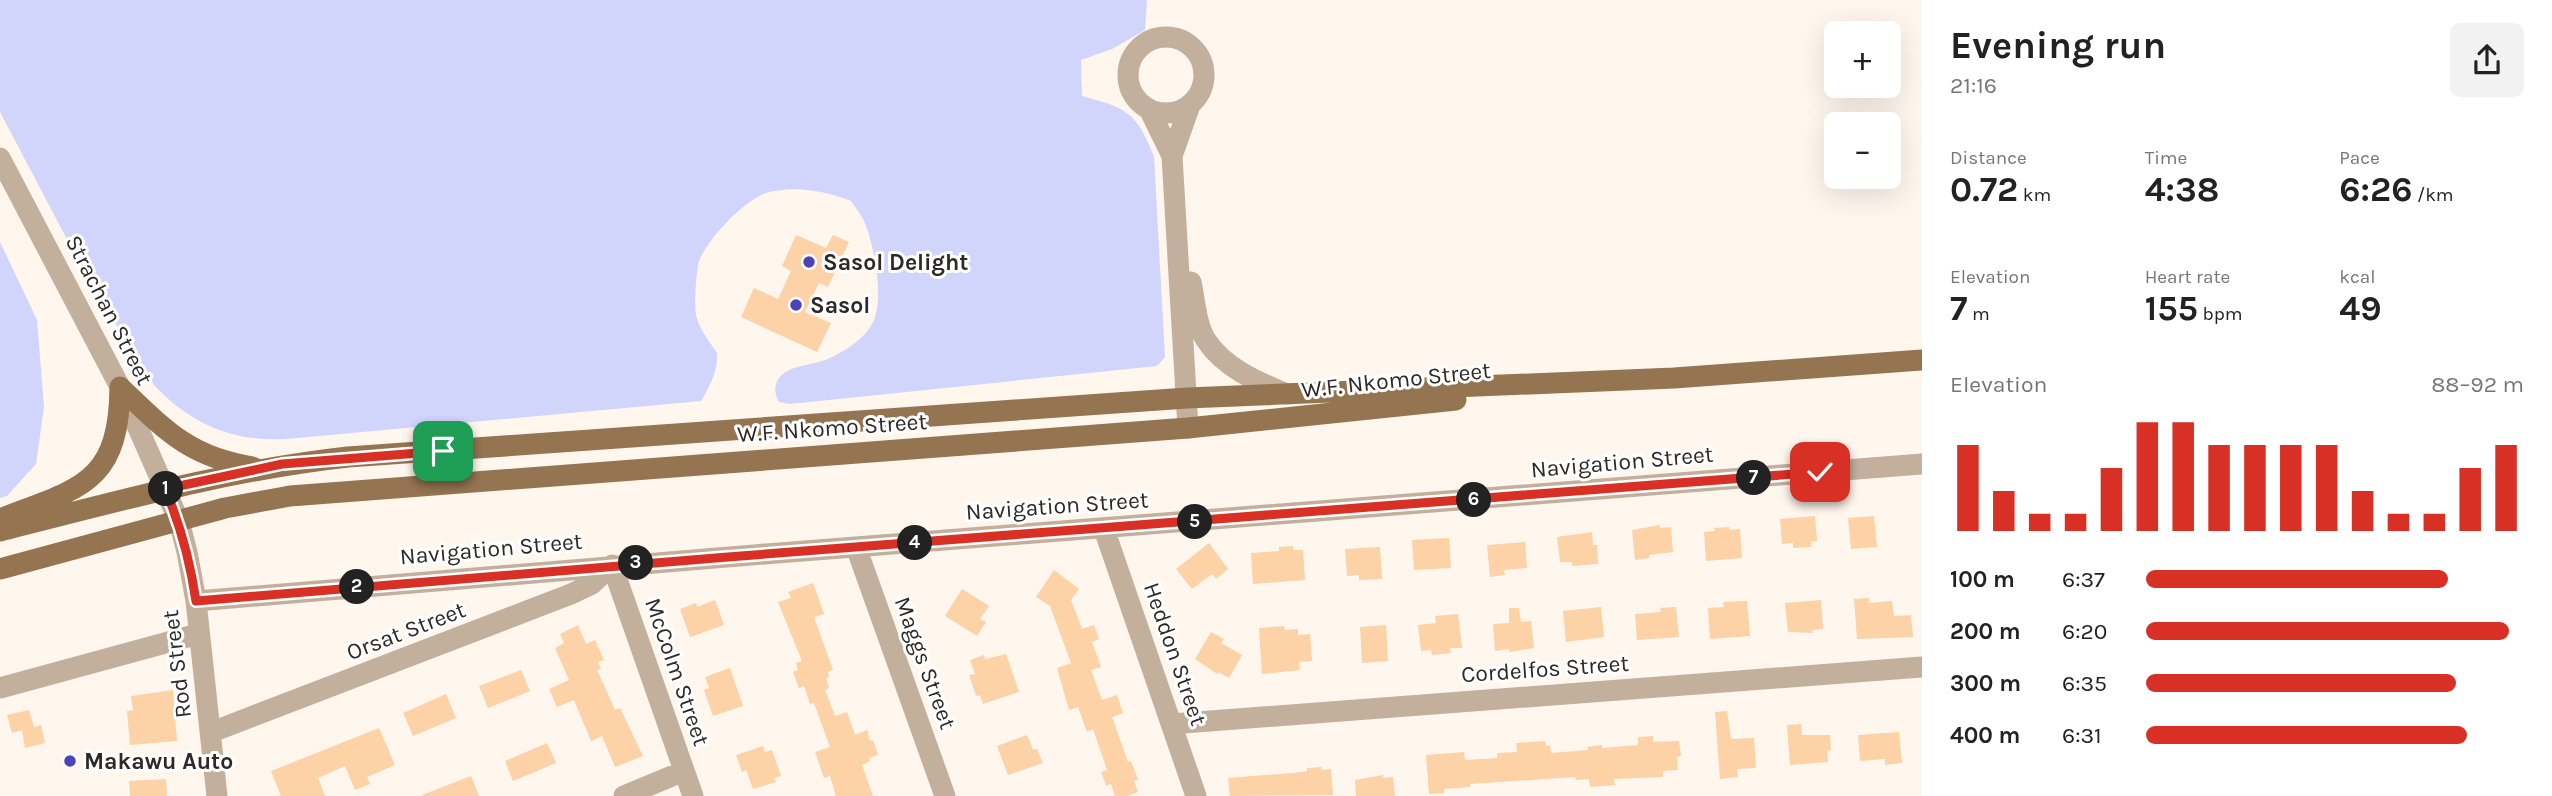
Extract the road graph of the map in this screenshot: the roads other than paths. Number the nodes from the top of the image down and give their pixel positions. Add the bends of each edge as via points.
1 (1191, 105) junction
2 (1149, 109) junction
3 (1172, 156) junction
4 (0, 158) edge
5 (1174, 194) junction
6 (1922, 360) edge
7 (1674, 378) junction
8 (120, 387) junction
9 (1287, 394) junction
10 (1187, 398) junction
11 (1188, 428) junction
12 (1922, 464) edge
13 (262, 468) junction
14 (165, 489) junction
15 (0, 519) edge
16 (179, 521) junction
17 (1104, 529) junction
18 (0, 531) edge
19 (856, 547) junction
20 (612, 565) junction
21 (0, 569) edge
22 (196, 601) junction
23 (198, 634) junction
24 (1922, 667) edge
25 (0, 688) edge
26 (1171, 724) junction
27 (212, 732) junction
28 (684, 771) junction
29 (217, 796) edge
30 (624, 796) edge
31 (693, 796) edge
32 (945, 796) edge
33 (1196, 796) edge

1 - 2 street via 1168,114
1 - 2 street via 1204,85 1203,62 1187,43 1164,37 1140,47 1128,71 1134,96
1 - 3 street
2 - 3 street
3 - 5 street
4 - 8 street, Strachan Street
5 - 9 street via 1205,340 1242,373
5 - 10 street
6 - 7 main road, W.F. Nkomo Street
7 - 9 main road, W.F. Nkomo Street
7 - 11 main road, W.F. Nkomo Street
8 - 13 main road via 185,445 232,464
8 - 14 street, Strachan Street
8 - 15 main road via 117,435 90,479 76,490
9 - 10 main road, W.F. Nkomo Street
10 - 11 street
10 - 13 main road, W.F. Nkomo Street via 348,457
11 - 16 main road, W.F. Nkomo Street via 351,490 290,496
12 - 17 street, Navigation Street
13 - 14 main road, W.F. Nkomo Street
14 - 16 street, Rod Street
14 - 18 main road, W.F. Nkomo Street
16 - 21 main road, W.F. Nkomo Street
16 - 22 street, Rod Street
17 - 19 street, Navigation Street
17 - 26 street, Heddon Street
19 - 20 street, Navigation Street
19 - 32 street, Maggs Street
20 - 22 street, Navigation Street
20 - 27 street, Orsat Street via 592,584 571,594
20 - 28 street, McColm Street
22 - 23 street, Rod Street
23 - 25 street
23 - 27 street, Rod Street
24 - 26 street, Cordelfos Street
26 - 33 street, Heddon Street
27 - 29 street, Rod Street
28 - 30 street
28 - 31 street, McColm Street

